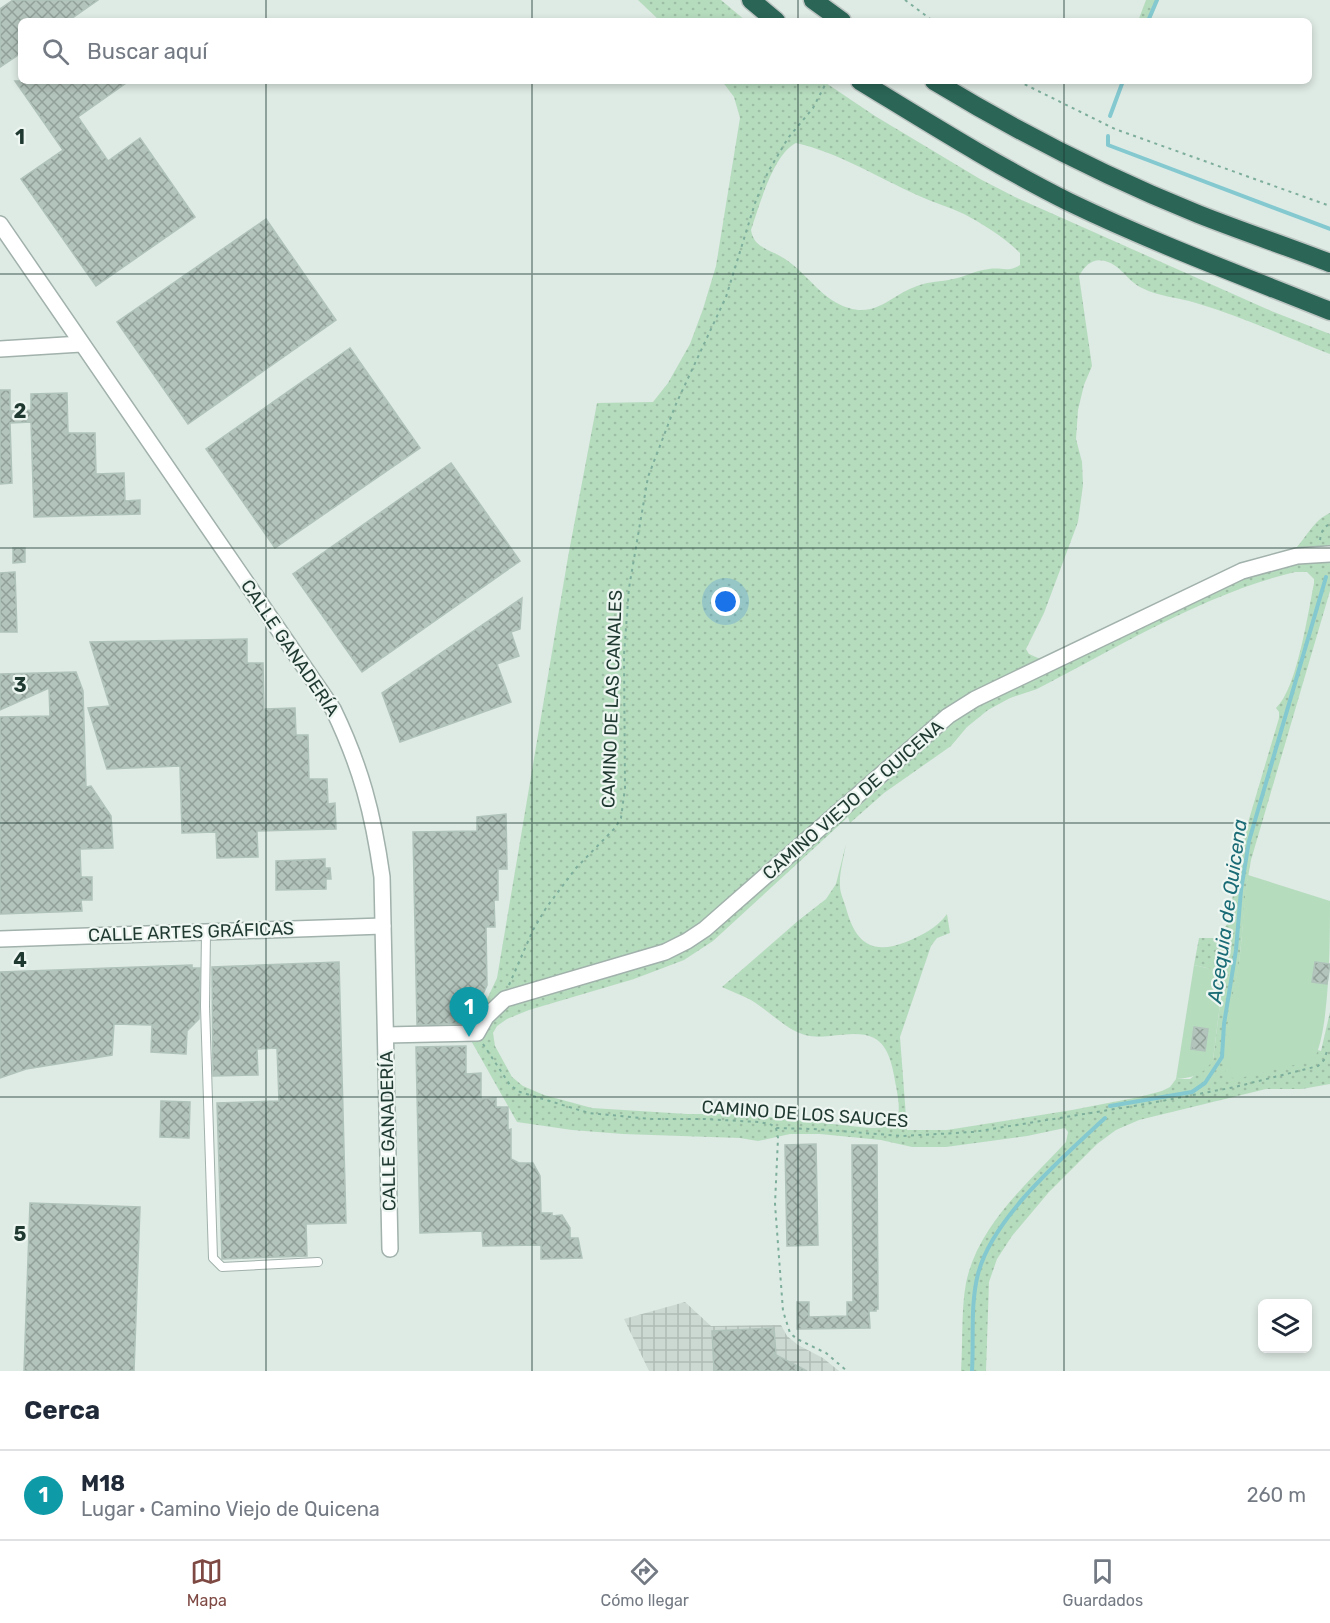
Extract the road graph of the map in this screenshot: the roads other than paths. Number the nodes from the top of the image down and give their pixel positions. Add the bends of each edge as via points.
1 (751, 0) edge
2 (813, 0) edge
3 (772, 18) edge
4 (838, 18) edge
5 (865, 84) edge
6 (939, 84) edge
7 (0, 224) edge
8 (1330, 263) edge
9 (1330, 311) edge
10 (81, 344) junction
11 (0, 349) edge
12 (1327, 554) edge
13 (383, 926) junction
14 (206, 932) junction
15 (0, 939) edge
16 (386, 1035) junction
17 (390, 1249) dead end
18 (318, 1262) dead end

1 - 3 highway
2 - 4 highway
5 - 9 highway via 993,162 1069,202
6 - 8 highway via 1131,185
7 - 10 street, CALLE GANADERÍA
10 - 11 street
10 - 13 street, CALLE GANADERÍA via 333,709 365,786 376,831
12 - 16 street, CAMINO VIEJO DE QUICENA via 1298,556 1242,571 975,699 948,716 687,941 665,952 505,999 486,1017 477,1033
13 - 14 street, CALLE ARTES GRÁFICAS
13 - 16 street, CALLE GANADERÍA
14 - 15 street, CALLE ARTES GRÁFICAS
14 - 18 lane via 213,1258 222,1267
16 - 17 street, CALLE GANADERÍA

